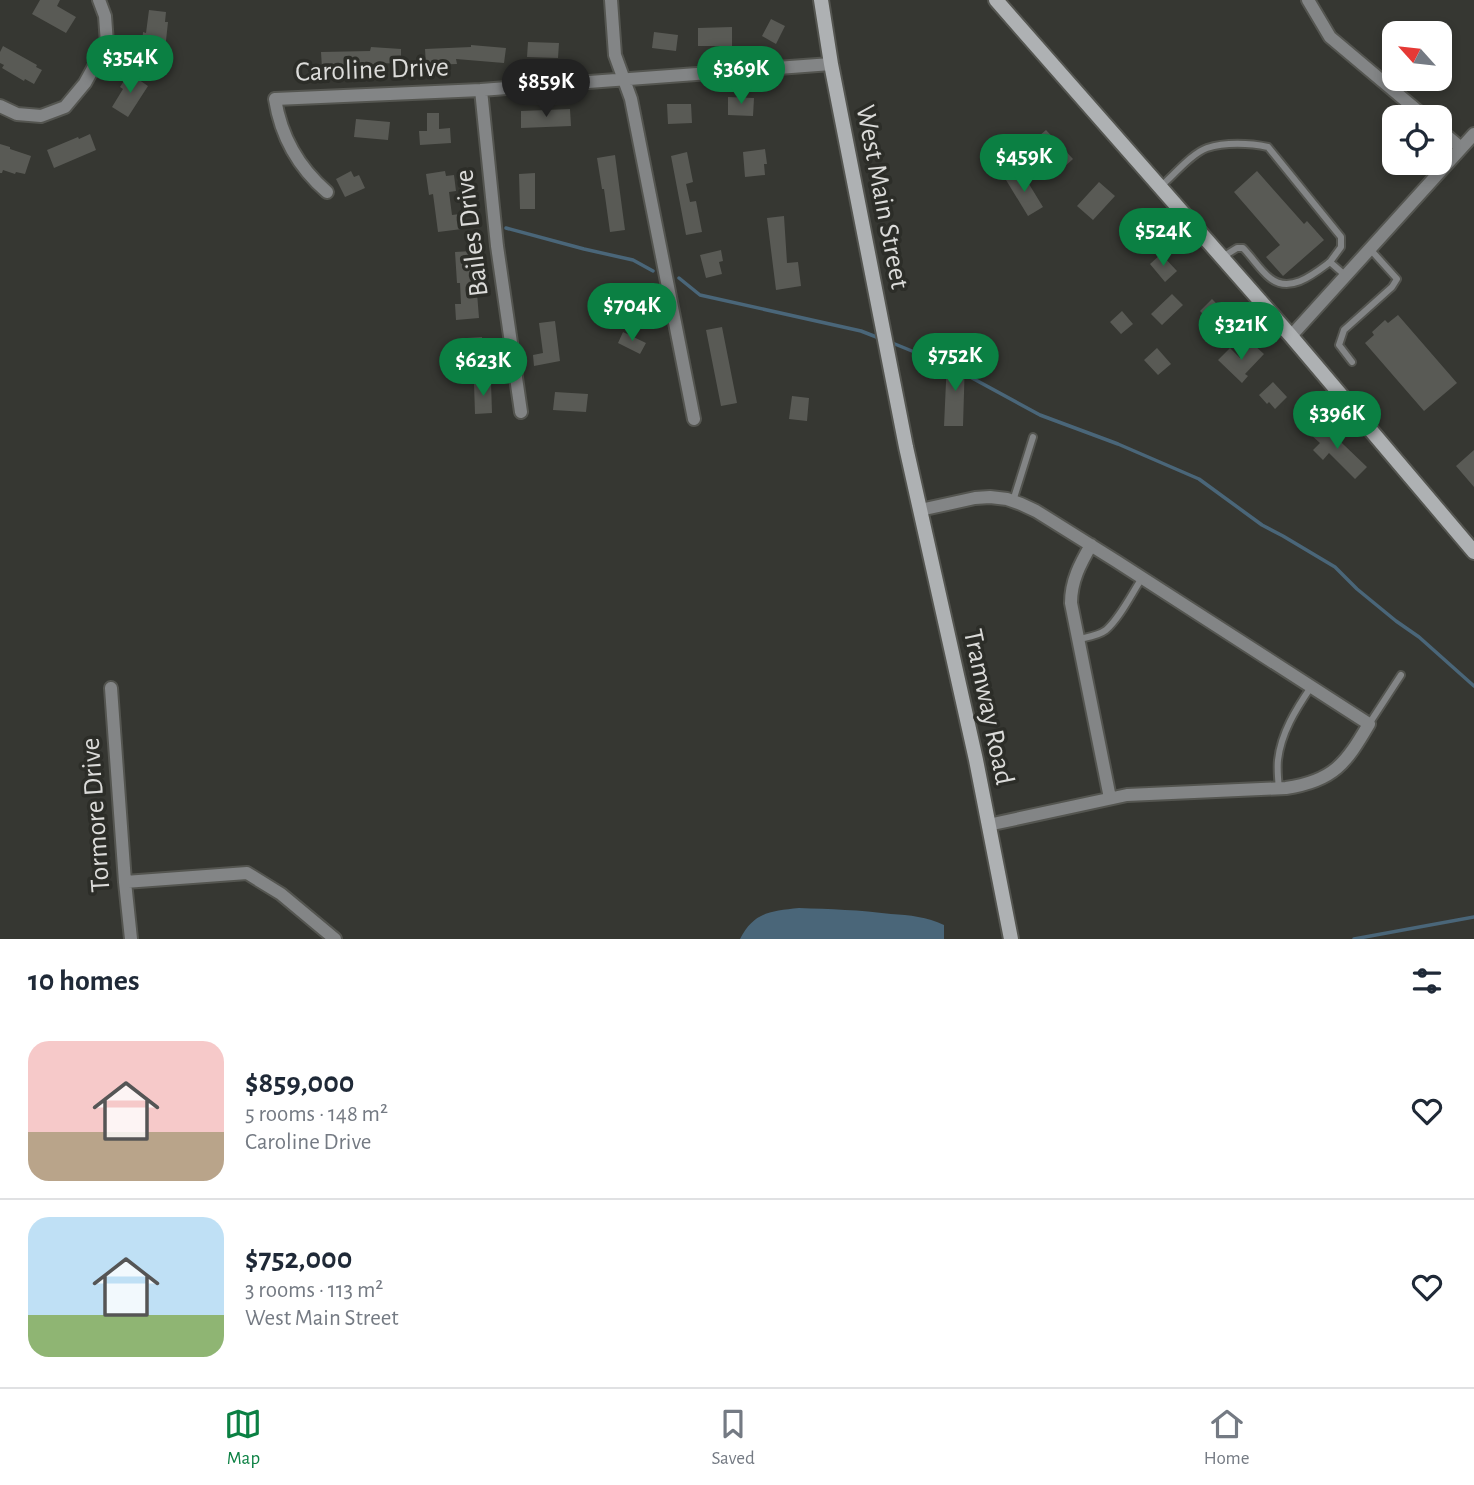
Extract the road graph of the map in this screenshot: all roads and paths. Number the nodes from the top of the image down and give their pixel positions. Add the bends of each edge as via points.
1 (99, 0) edge
2 (611, 0) edge
3 (821, 0) edge
4 (996, 0) edge
5 (1308, 0) edge
6 (831, 64) junction
7 (624, 80) junction
8 (481, 90) junction
9 (1411, 105) edge
10 (0, 106) edge
11 (1474, 134) edge
12 (1452, 140) edge
13 (1461, 148) junction
14 (1160, 187) junction
15 (327, 192) dead end
16 (1370, 249) junction
17 (1222, 257) junction
18 (1330, 262) junction
19 (1346, 276) junction
20 (1291, 336) junction
21 (1352, 362) dead end
22 (521, 412) dead end
23 (694, 419) dead end
24 (1034, 437) dead end
25 (915, 485) joint
26 (1013, 501) junction
27 (920, 510) junction
28 (1090, 545) junction
29 (1474, 552) edge
30 (1142, 578) junction
31 (1078, 639) junction
32 (1401, 675) dead end
33 (1311, 687) junction
34 (111, 688) dead end
35 (1369, 724) junction
36 (1279, 789) junction
37 (1110, 798) junction
38 (988, 825) junction
39 (125, 882) junction
40 (131, 939) edge
41 (335, 939) edge
42 (1011, 939) edge

1 - 10 street via 107,43 85,83 65,107 41,116 17,114
2 - 7 street via 615,55
3 - 6 main road, West Main Street
4 - 14 main road
5 - 9 street via 1330,37
6 - 7 street, Caroline Drive
6 - 25 main road, West Main Street
7 - 8 street, Caroline Drive
7 - 23 street
8 - 15 street, Caroline Drive via 275,99 281,129 292,151
8 - 22 street, Bailes Drive
11 - 13 street
12 - 13 street
13 - 16 street
14 - 17 main road
14 - 18 lane via 1206,148 1268,147 1340,237 1341,247
16 - 19 street
16 - 21 lane via 1396,279 1344,330 1339,345
17 - 18 lane via 1243,248 1268,277 1288,285 1310,277
17 - 20 main road
18 - 19 lane
19 - 20 street
20 - 29 main road
24 - 26 lane
25 - 27 main road, Tramway Road
26 - 27 street via 975,498
26 - 28 street
27 - 38 main road, Tramway Road
28 - 30 street
28 - 31 street via 1071,589
30 - 31 lane via 1107,629
30 - 33 street
31 - 37 street
32 - 35 lane
33 - 35 street
33 - 36 lane via 1281,744
34 - 39 street, Tormore Drive
35 - 36 street via 1337,769 1306,785
36 - 37 street
37 - 38 street
38 - 42 main road, Tramway Road
39 - 40 street, Tormore Drive
39 - 41 street via 247,873 281,894

